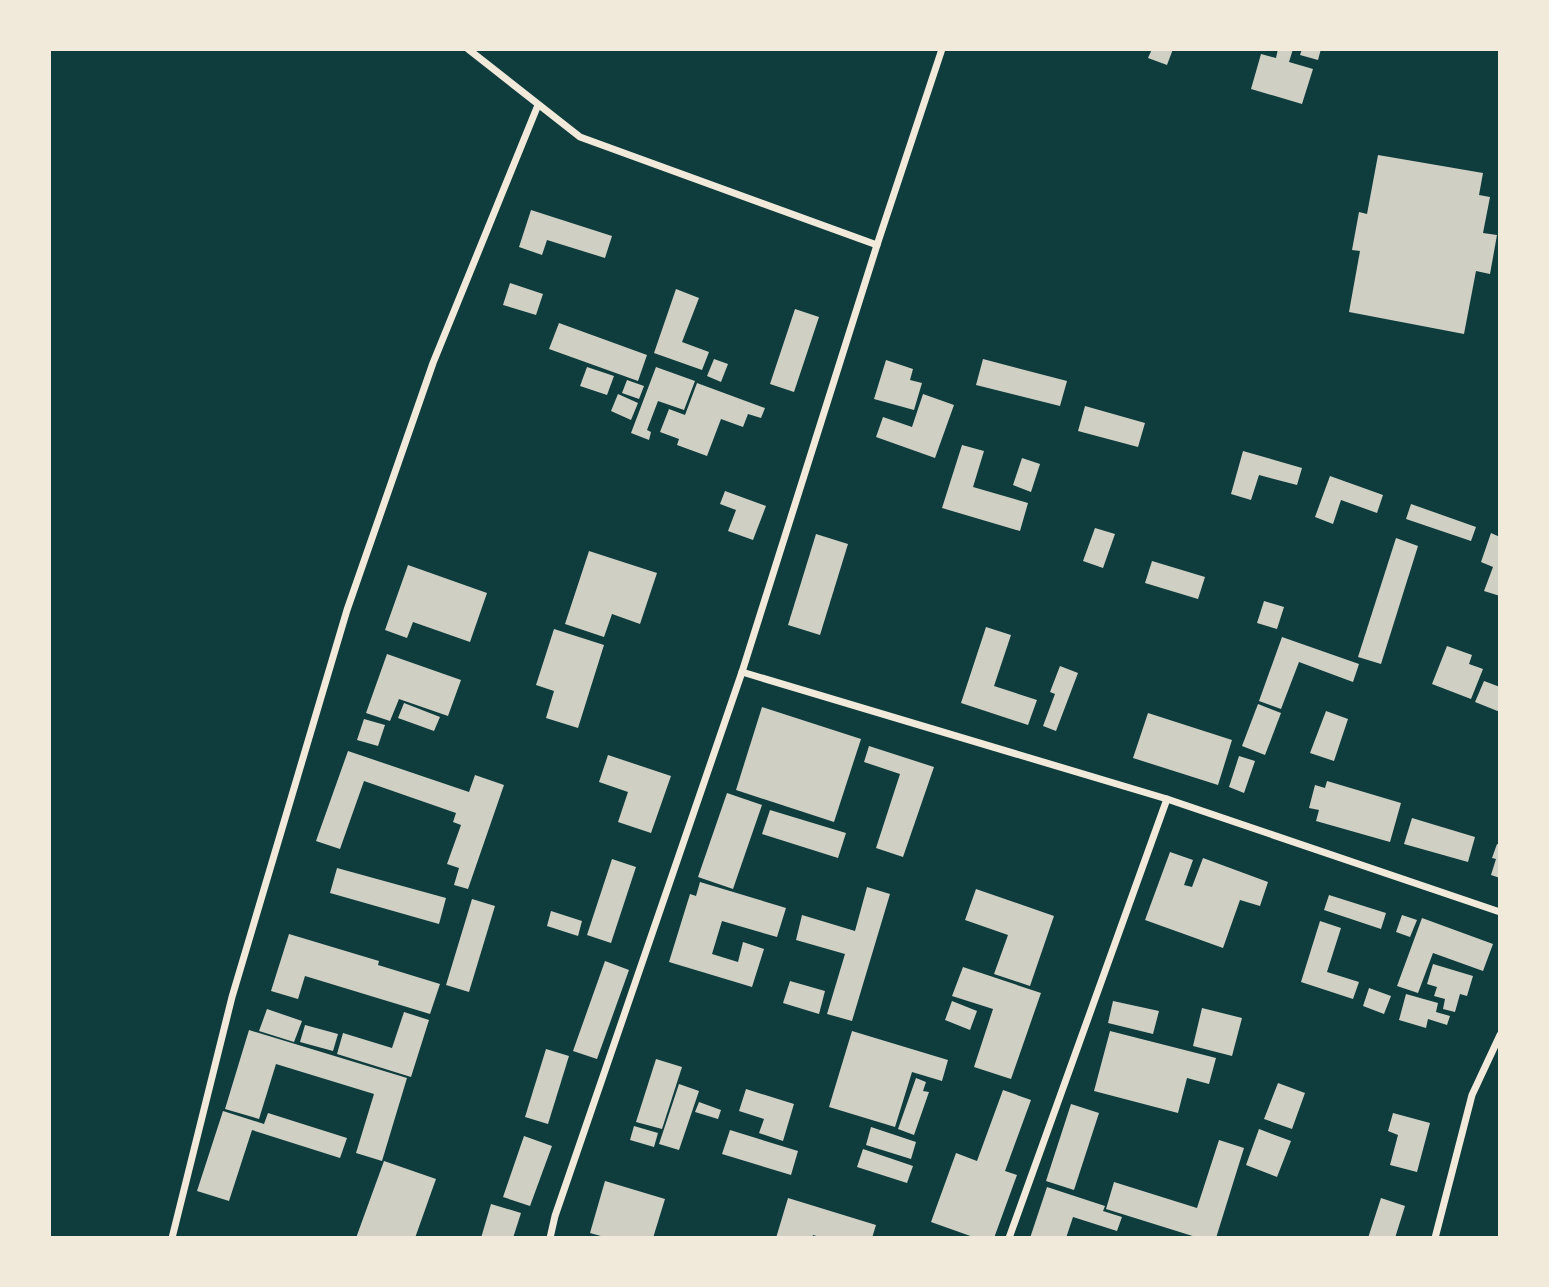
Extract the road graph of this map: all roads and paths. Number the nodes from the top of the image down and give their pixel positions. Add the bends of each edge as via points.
1 (468, 49) edge
2 (942, 49) edge
3 (538, 105) junction
4 (877, 245) junction
5 (741, 672) junction
6 (1167, 799) junction
7 (1500, 912) edge
8 (1500, 1035) edge
9 (172, 1238) edge
10 (550, 1238) edge
11 (1009, 1238) edge
12 (1435, 1238) edge

1 - 3 street
2 - 4 street
3 - 4 street via 580,137
3 - 9 street via 433,363 347,610 232,997
4 - 5 street
5 - 6 street
5 - 10 street
6 - 7 street
6 - 11 street
8 - 12 street via 1472,1095

